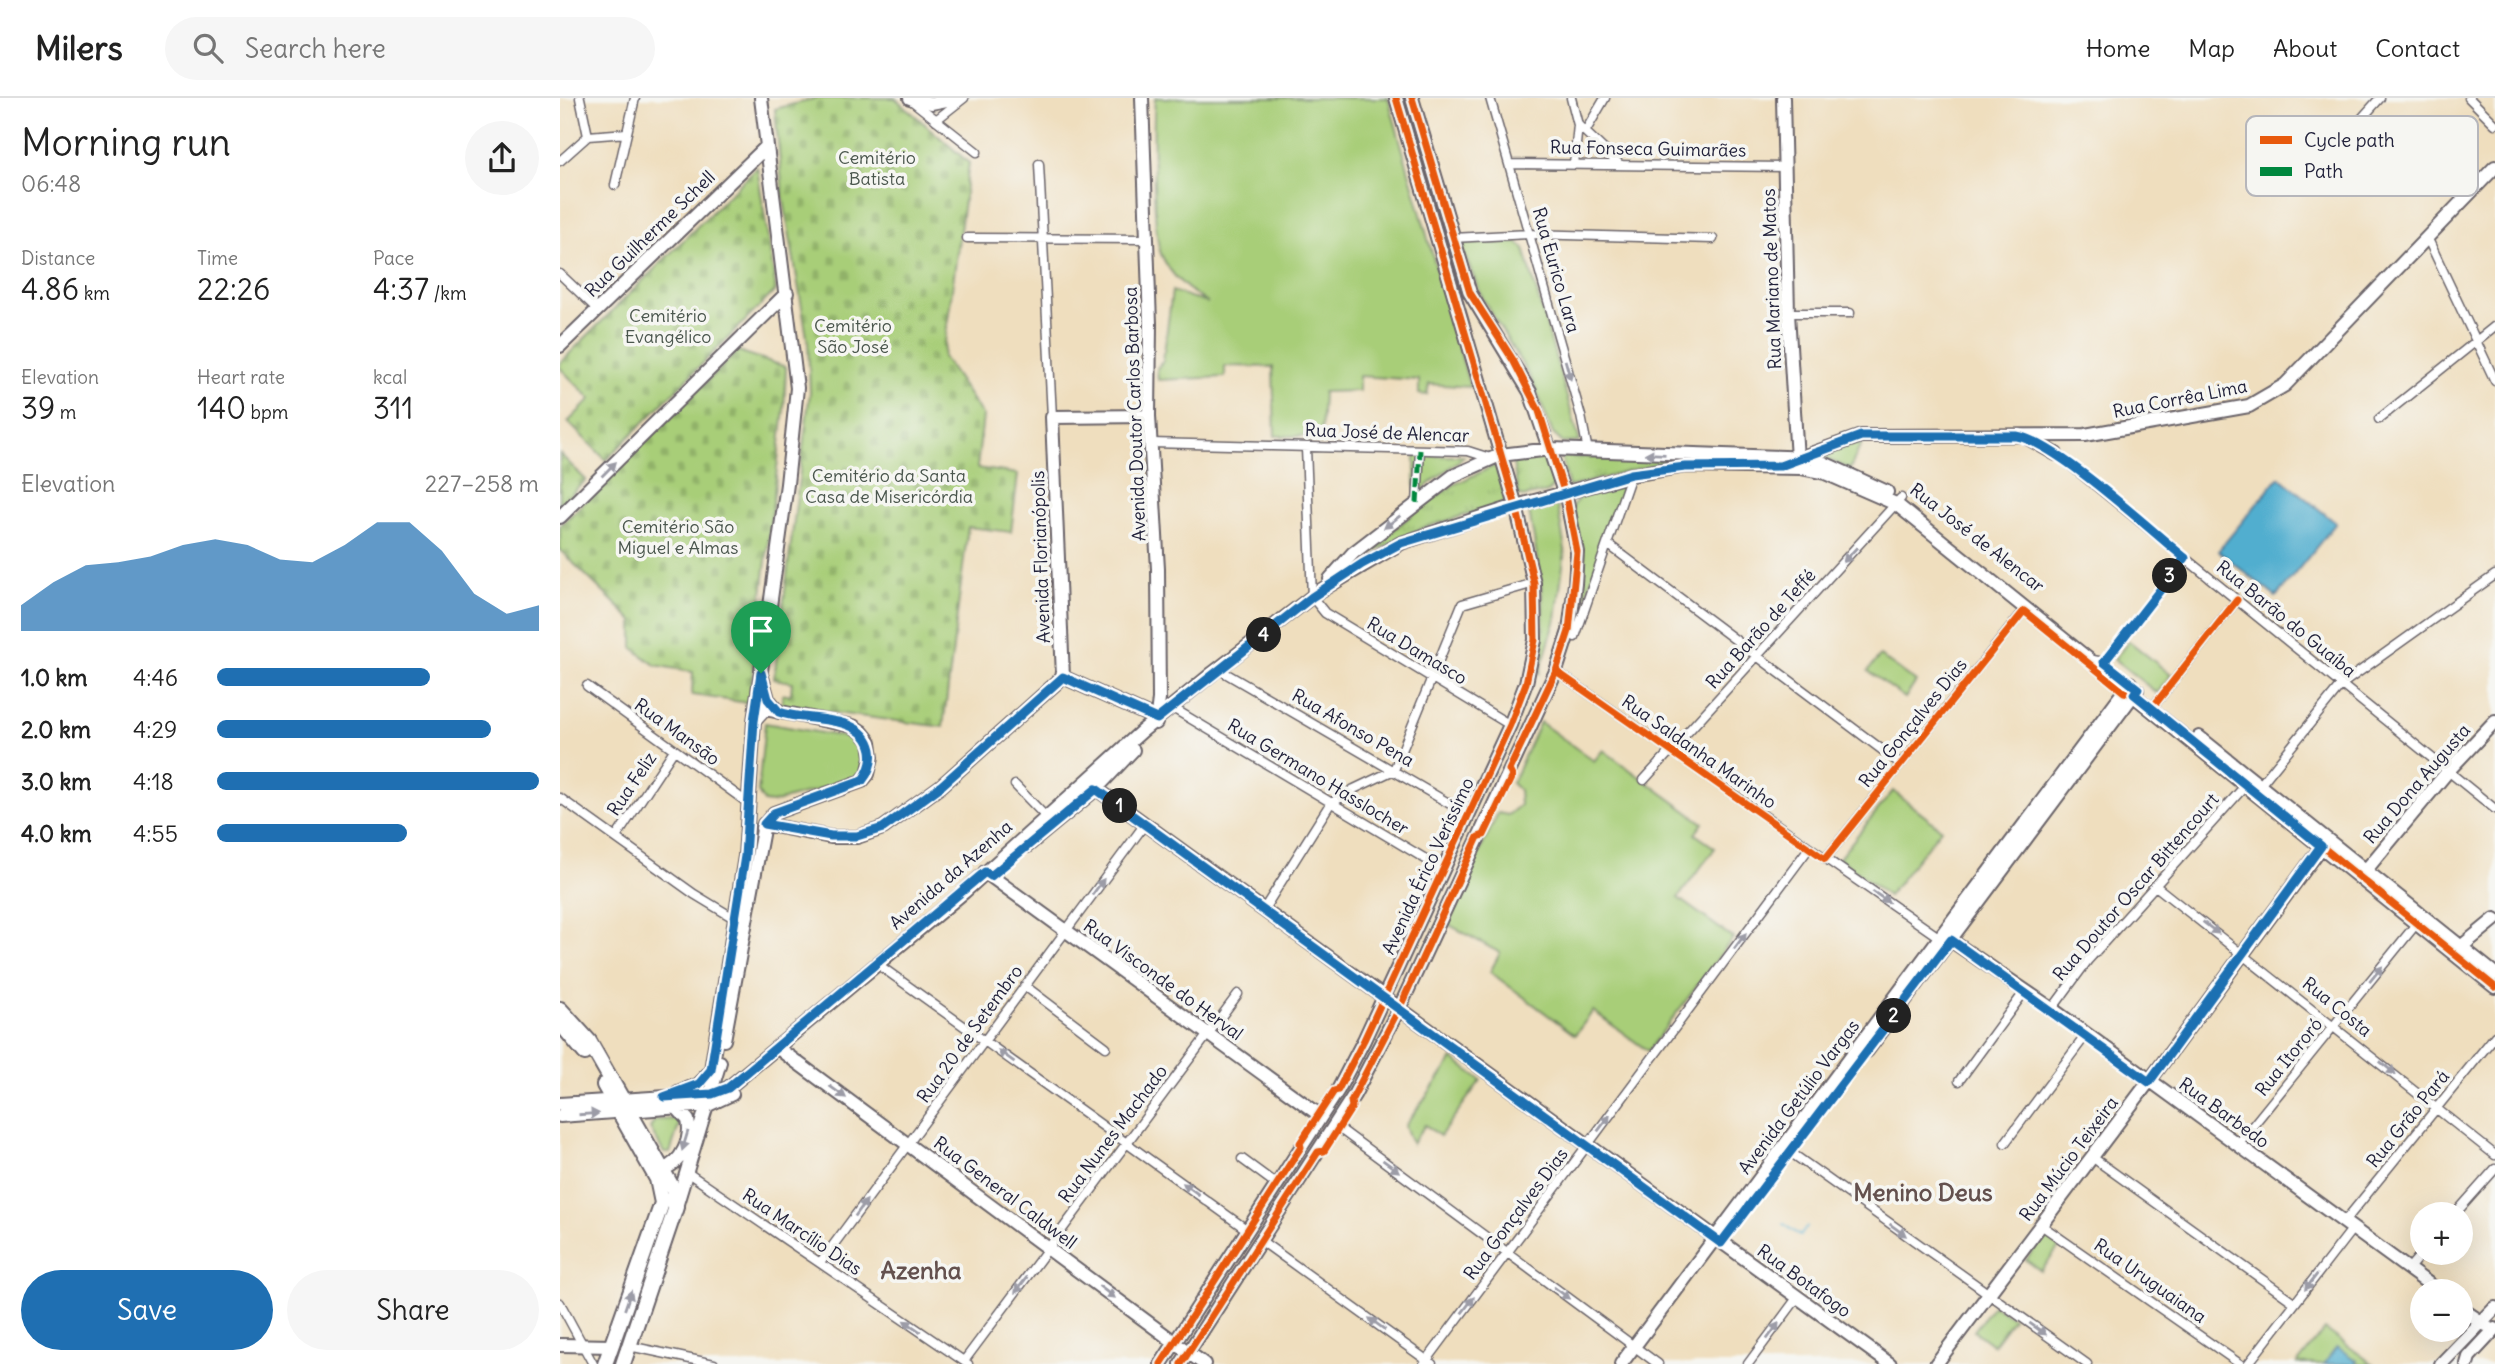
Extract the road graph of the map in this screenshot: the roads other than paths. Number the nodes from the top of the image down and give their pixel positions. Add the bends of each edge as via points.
1 (580, 98) edge
2 (635, 98) edge
3 (909, 98) edge
4 (957, 98) edge
5 (964, 98) edge
6 (1142, 98) edge
7 (1396, 98) edge
8 (1412, 98) edge
9 (1490, 98) edge
10 (1571, 98) edge
11 (1605, 98) edge
12 (1783, 98) edge
13 (2380, 98) edge
14 (2469, 98) edge
15 (765, 99) edge
16 (2364, 116) edge
17 (936, 120) junction
18 (2495, 124) edge
19 (1582, 129) junction
20 (627, 133) junction
21 (588, 136) junction
22 (766, 147) junction
23 (977, 152) dead end
24 (560, 161) edge
25 (1039, 164) dead end
26 (1509, 164) junction
27 (1574, 164) junction
28 (1620, 165) junction
29 (1786, 167) junction
30 (2495, 167) edge
31 (2478, 184) edge
32 (615, 185) dead end
33 (2467, 196) edge
34 (1529, 234) junction
35 (2427, 237) junction
36 (967, 238) dead end
37 (1453, 238) junction
38 (1043, 239) junction
39 (1147, 239) junction
40 (1713, 239) dead end
41 (560, 274) edge
42 (787, 293) junction
43 (597, 309) junction
44 (1788, 313) junction
45 (1850, 313) dead end
46 (2495, 326) edge
47 (2477, 340) junction
48 (560, 346) edge
49 (2495, 381) edge
50 (1052, 416) junction
51 (1149, 416) junction
52 (2379, 419) dead end
53 (2055, 435) junction
54 (2017, 436) junction
55 (1151, 443) junction
56 (1306, 448) junction
57 (1551, 449) junction
58 (1420, 450) junction
59 (1587, 451) junction
60 (2056, 454) junction
61 (1495, 456) junction
62 (1797, 459) junction
63 (1780, 466) junction
64 (1631, 474) junction
65 (1563, 494) junction
66 (1898, 501) junction
67 (1418, 503) junction
68 (1516, 506) junction
69 (560, 517) edge
70 (1609, 545) junction
71 (1949, 545) junction
72 (1972, 554) junction
73 (2185, 558) junction
74 (2495, 575) edge
75 (1534, 583) junction
76 (2020, 594) junction
77 (1315, 595) junction
78 (2237, 600) junction
79 (2026, 608) junction
80 (2043, 612) junction
81 (1574, 633) junction
82 (1759, 657) junction
83 (2087, 657) junction
84 (2104, 662) junction
85 (1220, 670) junction
86 (1556, 671) junction
87 (761, 673) junction
88 (1063, 677) junction
89 (1432, 680) junction
90 (2342, 684) junction
91 (587, 686) dead end
92 (2132, 689) junction
93 (2156, 703) junction
94 (1176, 710) junction
95 (779, 712) junction
96 (754, 721) junction
97 (2495, 721) edge
98 (1156, 723) junction
99 (1510, 725) junction
100 (674, 750) junction
101 (1671, 751) junction
102 (1901, 764) junction
103 (1394, 770) junction
104 (2449, 770) junction
105 (1644, 780) dead end
106 (749, 783) junction
107 (1015, 785) dead end
108 (1091, 785) junction
109 (2253, 788) junction
110 (560, 798) edge
111 (748, 803) junction
112 (1330, 804) junction
113 (2495, 809) edge
114 (774, 813) junction
115 (1469, 815) junction
116 (1047, 818) junction
117 (764, 824) junction
118 (1145, 824) junction
119 (617, 836) junction
120 (2324, 842) junction
121 (1810, 848) junction
122 (745, 856) junction
123 (1825, 859) junction
124 (1444, 870) junction
125 (2366, 870) junction
126 (988, 874) junction
127 (2157, 887) junction
128 (1264, 909) junction
129 (2495, 919) edge
130 (741, 922) junction
131 (2417, 923) junction
132 (1065, 931) junction
133 (1946, 939) junction
134 (2457, 950) junction
135 (2243, 953) junction
136 (883, 968) junction
137 (2495, 974) edge
138 (1025, 986) junction
139 (2495, 987) edge
140 (2025, 991) junction
141 (1238, 994) dead end
142 (1384, 998) junction
143 (560, 1009) edge
144 (1399, 1009) junction
145 (2052, 1009) junction
146 (560, 1023) edge
147 (2335, 1026) junction
148 (1208, 1033) junction
149 (2086, 1035) junction
150 (2495, 1036) edge
151 (984, 1041) junction
152 (1106, 1047) dead end
153 (783, 1052) junction
154 (1959, 1081) dead end
155 (2149, 1082) junction
156 (664, 1097) junction
157 (710, 1100) junction
158 (560, 1104) edge
159 (621, 1105) junction
160 (677, 1108) junction
161 (2438, 1109) junction
162 (560, 1116) edge
163 (1321, 1116) junction
164 (1336, 1126) junction
165 (909, 1143) junction
166 (1127, 1143) junction
167 (2005, 1143) dead end
168 (2238, 1144) junction
169 (1587, 1145) junction
170 (1784, 1153) junction
171 (2495, 1155) edge
172 (2092, 1157) junction
173 (1242, 1159) dead end
174 (663, 1169) junction
175 (2495, 1169) edge
176 (688, 1173) junction
177 (1276, 1184) junction
178 (2466, 1202) edge
179 (669, 1205) junction
180 (2349, 1224) junction
181 (2041, 1225) junction
182 (1246, 1229) junction
183 (1260, 1240) junction
184 (1718, 1241) junction
185 (1048, 1248) junction
186 (1507, 1253) junction
187 (820, 1263) junction
188 (2412, 1265) edge
189 (2410, 1268) junction
190 (2424, 1279) edge
191 (1989, 1294) junction
192 (1797, 1297) junction
193 (560, 1303) edge
194 (2295, 1303) junction
195 (2495, 1308) edge
196 (2473, 1317) edge
197 (2481, 1323) junction
198 (2495, 1327) edge
199 (1175, 1342) junction
200 (560, 1345) edge
201 (583, 1345) junction
202 (612, 1346) junction
203 (629, 1346) junction
204 (1189, 1352) junction
205 (1634, 1354) edge
206 (2468, 1361) edge
207 (966, 1363) edge
208 (1427, 1363) edge
209 (593, 1364) edge
210 (605, 1364) edge
211 (623, 1364) edge
212 (714, 1364) edge
213 (1160, 1364) edge
214 (1181, 1364) edge
215 (1204, 1364) edge
216 (1621, 1364) edge
217 (1658, 1364) edge
218 (1748, 1364) edge
219 (1890, 1364) edge
220 (1936, 1364) edge
221 (2087, 1364) edge
222 (2240, 1364) edge
223 (2248, 1364) edge
224 (2441, 1364) edge

1 - 21 street
2 - 20 street
3 - 4 main road via 931,103
3 - 17 street
5 - 17 street
6 - 39 main road, Avenida Doutor Carlos Barbosa
7 - 61 main road, Avenida Érico Veríssimo
8 - 37 main road, Avenida Érico Veríssimo
9 - 26 street, Rua Eurico Lara
10 - 19 street
11 - 19 street
12 - 29 main road, Rua Mariano de Matos
13 - 16 street
14 - 18 street
15 - 22 main road
17 - 23 street
19 - 27 street
19 - 28 street
20 - 21 street
20 - 32 street
21 - 24 street
22 - 42 main road
22 - 43 main road, Rua Guilherme Schell
25 - 38 street, Avenida Florianópolis
26 - 27 street, Rua Fonseca Guimarães
26 - 34 street, Rua Eurico Lara
27 - 28 street, Rua Fonseca Guimarães
28 - 29 street, Rua Fonseca Guimarães
29 - 44 main road, Rua Mariano de Matos
30 - 31 main road, Rua Corrêa Lima
33 - 35 main road, Rua Corrêa Lima
34 - 37 street
34 - 40 street
34 -> 59 street, Rua Eurico Lara
35 - 47 street
35 - 53 main road, Rua Corrêa Lima via 2272,395 2249,406 2085,435
36 - 38 street
37 - 57 main road, Avenida Érico Veríssimo via 1470,293 1530,392
38 - 39 street
38 - 50 street, Avenida Florianópolis
39 - 51 main road, Avenida Doutor Carlos Barbosa
41 - 43 street
69 -> 42 main road
42 - 87 main road via 797,388
43 - 48 main road, Rua Guilherme Schell
44 - 45 street
44 - 62 main road, Rua Mariano de Matos
46 - 47 street
47 - 49 street
47 - 52 street
50 - 51 main road
50 - 88 main road, Avenida Florianópolis
51 - 55 main road, Avenida Doutor Carlos Barbosa
53 - 54 main road, Rua Corrêa Lima
53 - 60 street, Rua Barão do Guaíba via 2048,445
54 - 60 main road
54 - 62 main road, Rua Corrêa Lima via 1861,436
55 - 56 street, Rua José de Alencar
55 - 98 main road, Avenida Doutor Carlos Barbosa via 1158,569
56 - 58 street, Rua José de Alencar
56 - 77 street
57 - 59 main road, Rua José de Alencar
57 - 61 main road, Rua José de Alencar
57 - 65 main road, Avenida Érico Veríssimo
58 - 61 street, Rua José de Alencar
58 - 67 street
62 -> 59 main road, Rua José de Alencar
60 - 73 street, Rua Barão do Guaíba
61 - 67 main road, Avenida da Azenha via 1453,477
61 - 68 main road, Avenida Érico Veríssimo
62 - 63 main road, Rua Corrêa Lima
62 - 66 main road, Rua José de Alencar via 1828,463
63 - 64 main road, Rua José de Alencar via 1685,467
63 - 66 main road, Rua José de Alencar via 1825,473
64 - 65 main road, Rua José de Alencar
64 - 70 street
65 - 68 main road, Avenida da Azenha
65 - 81 main road, Avenida Érico Veríssimo via 1577,552
66 - 71 main road, Rua José de Alencar
66 - 72 main road, Rua José de Alencar
66 -> 82 street, Rua Barão de Teffé
67 -> 77 main road, Avenida da Azenha via 1353,553
68 - 75 main road, Avenida Érico Veríssimo
68 - 77 main road, Avenida da Azenha via 1401,543
70 - 81 street
70 - 82 street
71 - 72 main road
71 - 79 main road, Rua José de Alencar
72 - 76 main road, Rua José de Alencar
73 - 78 street, Rua Barão do Guaíba
73 - 84 street
74 - 90 street, Rua Doutor Oscar Bittencourt
75 - 89 street via 1462,604
75 - 99 main road, Avenida Érico Veríssimo via 1535,640
76 - 79 main road
76 - 80 main road, Rua José de Alencar
77 - 85 main road, Avenida da Azenha
77 - 89 street, Rua Damasco via 1325,612
78 - 90 street, Rua Barão do Guaíba
78 - 93 street
79 - 80 main road
79 - 83 main road, Rua José de Alencar
79 - 102 street, Rua Gonçalves Dias
80 - 84 main road, Rua José de Alencar
81 - 86 main road, Avenida Érico Veríssimo
82 - 101 street, Rua Barão de Teffé
82 - 102 street
83 - 84 street
83 - 92 main road, Rua José de Alencar
84 - 92 main road, Rua José de Alencar
85 - 94 main road, Avenida da Azenha
85 - 98 main road, Avenida da Azenha
85 - 103 street, Rua Afonso Pena
86 - 101 street, Rua Saldanha Marinho
86 - 144 main road, Avenida Érico Veríssimo
87 - 95 main road via 768,699
87 - 96 main road
88 - 98 main road
88 - 117 main road via 941,786 883,828 857,836 831,836
89 - 99 street, Rua Damasco
89 - 103 street
90 - 104 street, Rua Barão do Guaíba
90 - 109 street, Rua Doutor Oscar Bittencourt
91 - 100 street, Rua Mansão
92 - 93 main road, Rua José de Alencar
92 - 109 main road, Rua José de Alencar
92 - 133 main road, Avenida Getúlio Vargas
93 - 109 main road, Rua José de Alencar
94 - 98 main road, Avenida da Azenha
94 - 112 street, Rua Germano Hasslocher
95 - 96 main road via 762,710
95 - 114 main road via 853,726 870,742 872,757 868,774 854,785
96 - 106 main road
97 - 104 main road, Rua Dona Augusta
98 - 108 main road, Avenida da Azenha
99 - 115 main road, Avenida Érico Veríssimo
100 - 111 street, Rua Mansão
100 - 119 street, Rua Feliz
101 - 105 street, Rua Barão de Teffé
101 - 121 street, Rua Saldanha Marinho
102 - 123 street, Rua Gonçalves Dias
103 - 112 street
103 - 115 street, Rua Afonso Pena
104 - 113 street, Rua Barão do Guaíba
104 - 125 main road, Rua Dona Augusta
106 - 111 main road
106 - 114 main road via 757,807
107 - 116 street
108 - 116 main road, Avenida da Azenha
108 - 118 main road, Rua Botafogo
108 - 126 main road, Avenida da Azenha
109 - 120 main road, Rua José de Alencar
109 - 127 street, Rua Doutor Oscar Bittencourt
110 - 119 street
111 - 122 main road
112 - 124 street, Rua Germano Hasslocher
112 - 128 street
114 - 117 main road
115 - 124 main road, Avenida Érico Veríssimo
116 - 126 main road, Avenida da Azenha
117 - 122 main road
117 - 130 main road
118 - 128 main road, Rua Botafogo
132 -> 118 street, Rua 20 de Setembro
119 - 130 street via 694,894
120 - 125 main road, Rua José de Alencar
120 - 131 main road, Rua José de Alencar
120 - 135 main road, Rua Múcio Teixeira
121 - 123 street, Rua Saldanha Marinho
169 -> 121 street, Rua Gonçalves Dias
122 - 130 main road
123 -> 133 street, Rua Saldanha Marinho
124 - 142 main road, Avenida Érico Veríssimo
125 - 134 main road, Rua José de Alencar
126 - 132 main road, Rua Visconde do Herval
126 - 136 main road, Avenida da Azenha
126 - 157 main road, Avenida da Azenha
127 -> 135 street, Rua Costa
127 - 145 street, Rua Doutor Oscar Bittencourt via 2088,960
128 - 142 main road, Rua Botafogo
129 - 134 main road
130 - 156 main road via 711,1070 699,1084
130 - 157 main road
131 - 134 main road, Rua José de Alencar
147 -> 131 street, Rua Itororó
132 - 138 street, Rua 20 de Setembro
132 - 148 main road, Rua Visconde do Herval
133 - 140 main road, Rua Barbedo
133 - 170 main road, Avenida Getúlio Vargas
134 - 137 main road, Rua José de Alencar
134 - 139 main road, Rua José de Alencar
135 - 147 street, Rua Costa
135 - 155 main road, Rua Múcio Teixeira
136 - 151 street
136 - 153 main road, Avenida da Azenha
138 - 151 street, Rua 20 de Setembro
138 - 152 street
140 - 145 main road, Rua Barbedo
140 - 154 street
141 - 148 street, Rua Nunes Machado
142 - 144 main road, Rua Botafogo
142 - 163 main road, Avenida Érico Veríssimo
143 - 159 main road via 589,1041
144 - 164 main road, Avenida Érico Veríssimo
144 - 169 main road, Rua Botafogo
145 - 149 main road, Rua Barbedo
146 - 159 main road
147 -> 161 street, Rua Costa
147 - 168 street, Rua Itororó
148 - 163 main road, Rua Visconde do Herval
148 - 166 street, Rua Nunes Machado
149 - 155 main road, Rua Barbedo
149 - 167 street
150 - 161 street, Rua Grão Pará
151 - 165 street, Rua 20 de Setembro
166 -> 151 street
153 - 157 main road, Avenida da Azenha via 733,1094
153 -> 165 main road, Rua General Caldwell
155 - 168 main road, Rua Barbedo
155 - 172 main road, Rua Múcio Teixeira
156 - 157 main road
156 - 159 main road
157 - 160 main road
157 - 176 main road
158 - 159 main road
159 - 160 main road
162 -> 159 main road
159 - 174 main road
159 - 179 main road
160 -> 174 main road via 688,1119 688,1134 678,1161
161 - 171 street, Rua Costa
161 - 180 street, Rua Grão Pará
163 - 177 main road, Avenida Érico Veríssimo
164 - 183 main road, Avenida Érico Veríssimo
164 -> 186 street
165 - 185 main road, Rua General Caldwell
187 -> 165 street, Rua 20 de Setembro
182 -> 166 street
166 - 185 street, Rua Nunes Machado
168 - 180 main road, Rua Barbedo
169 - 184 main road, Rua Botafogo
169 - 186 street, Rua Gonçalves Dias
170 - 184 main road, Avenida Getúlio Vargas
170 -> 191 street
172 - 181 main road, Rua Múcio Teixeira
172 - 194 street
173 - 177 street
174 - 179 main road via 674,1190
175 - 178 street
176 - 179 main road
176 - 187 street, Rua Marcílio Dias
177 - 182 main road, Avenida Érico Veríssimo
202 -> 179 main road
179 - 203 main road
180 - 189 main road, Rua Barbedo
180 -> 194 street, Rua Grão Pará
181 - 191 main road, Rua Múcio Teixeira
181 - 222 street, Rua Uruguaiana
182 - 199 main road, Avenida Érico Veríssimo
183 - 204 main road, Avenida Érico Veríssimo
208 -> 183 street
184 - 192 main road, Rua Botafogo
184 - 205 main road, Avenida Getúlio Vargas
185 -> 199 main road, Rua General Caldwell
185 -> 207 street, Rua Nunes Machado
186 -> 205 street
208 -> 186 street, Rua Gonçalves Dias
207 -> 187 street, Rua Marcílio Dias
188 - 189 street
189 - 190 main road, Rua Barbedo
191 - 220 main road, Rua Múcio Teixeira
191 -> 221 street
218 -> 192 street
192 - 219 main road, Rua Botafogo
193 - 201 street
194 - 223 street, Rua Grão Pará
195 - 197 main road
196 - 197 main road
197 - 198 main road
197 - 224 main road
198 - 206 main road
199 - 204 main road, Rua General Caldwell
199 - 213 main road, Avenida Érico Veríssimo
200 - 201 main road
201 - 202 main road
201 - 209 street
202 - 210 main road
203 - 211 main road
203 - 212 street
204 - 214 main road, Avenida Érico Veríssimo
204 - 215 main road, Rua General Caldwell
205 - 216 main road, Avenida Getúlio Vargas
205 - 217 street

